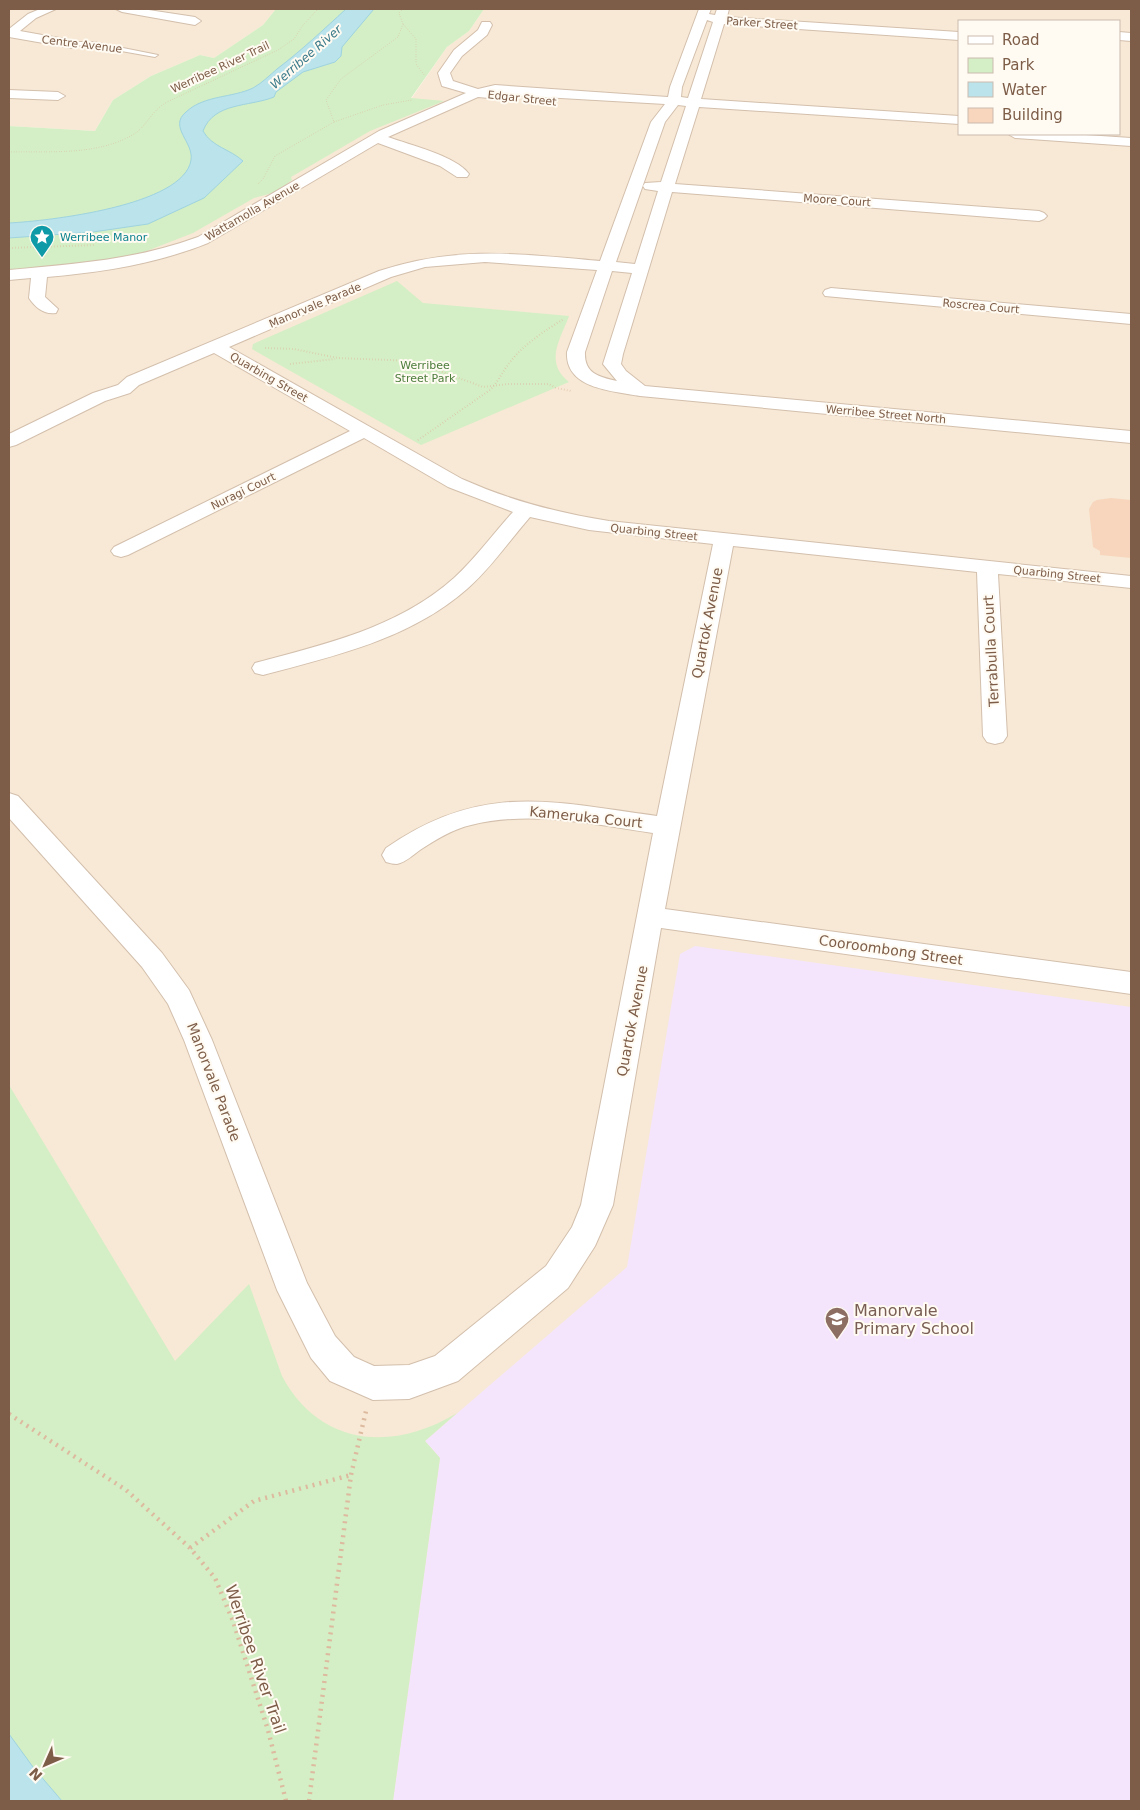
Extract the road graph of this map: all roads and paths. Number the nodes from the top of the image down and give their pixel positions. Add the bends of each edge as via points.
1 (50, 9) edge
2 (122, 9) edge
3 (318, 9) edge
4 (403, 9) edge
5 (704, 12) edge
6 (721, 14) edge
7 (195, 21) dead end
8 (403, 24) junction
9 (486, 25) dead end
10 (958, 26) edge
11 (10, 33) edge
12 (958, 36) edge
13 (72, 44) joint
14 (155, 55) dead end
15 (447, 83) junction
16 (477, 93) junction
17 (9, 94) edge
18 (58, 96) dead end
19 (670, 105) junction
20 (693, 106) junction
21 (958, 120) edge
22 (958, 130) edge
23 (1029, 135) edge
24 (377, 138) junction
25 (1131, 142) edge
26 (9, 152) edge
27 (462, 174) dead end
28 (256, 185) dead end
29 (635, 185) junction
30 (667, 188) junction
31 (1039, 216) dead end
32 (101, 245) dead end
33 (9, 248) edge
34 (606, 266) junction
35 (642, 269) junction
36 (39, 272) junction
37 (9, 275) edge
38 (832, 293) dead end
39 (595, 300) junction
40 (50, 308) dead end
41 (1131, 319) edge
42 (217, 347) junction
43 (260, 348) dead end
44 (338, 358) junction
45 (287, 363) dead end
46 (491, 387) junction
47 (640, 391) junction
48 (575, 392) dead end
49 (364, 431) junction
50 (1131, 437) edge
51 (9, 441) edge
52 (406, 456) junction
53 (525, 510) junction
54 (724, 539) junction
55 (121, 551) dead end
56 (987, 567) junction
57 (1131, 582) edge
58 (263, 668) dead end
59 (995, 736) dead end
60 (9, 802) edge
61 (668, 826) junction
62 (395, 855) dead end
63 (651, 916) junction
64 (1131, 983) edge
65 (373, 1383) junction
66 (9, 1414) edge
67 (351, 1475) junction
68 (190, 1548) junction
69 (286, 1801) edge
70 (309, 1801) edge

1 - 11 street via 32,16
2 - 7 street
3 - 26 path, Werribee River Trail via 294,39 278,50 161,105 132,135 88,148
4 - 8 path via 399,13
5 - 6 street, Parker Street
5 - 19 street, Werribee Street North
6 - 10 street, Parker Street
6 - 12 street, Parker Street
6 - 20 street
8 - 15 path via 416,39 418,70 428,78
8 - 28 path via 398,36 341,79 326,100 334,122 275,156 263,180
9 - 15 street via 483,32 458,52 444,73
11 - 13 street, Centre Avenue
13 - 14 lane, Centre Avenue via 93,44
15 - 16 street, Edgar Street
16 - 19 street, Edgar Street via 506,98
16 - 24 street, Wattamolla Avenue
17 - 18 street
19 - 20 street, Edgar Street
19 - 29 street, Werribee Street North via 658,122
20 - 21 street, Edgar Street
20 - 22 street, Edgar Street
20 - 30 street
23 - 25 street
24 - 27 street via 445,163
24 - 36 street, Wattamolla Avenue via 188,246 118,264
29 - 30 street, Moore Court
29 - 34 street, Werribee Street North
30 - 31 street, Moore Court
30 - 35 street
32 - 33 path
34 - 35 street, Manorvale Parade
34 - 39 street, Werribee Street North
34 - 42 street, Manorvale Parade via 477,256 421,262 385,274
35 - 47 street via 612,364
36 - 37 street, Wattamolla Avenue
36 - 40 street via 37,298
38 - 41 street, Roscrea Court
39 - 46 path via 576,298 566,318 546,330 511,360 498,382
39 - 47 street, Werribee Street North via 575,363 586,376 601,384
42 - 49 street, Quarbing Street
42 - 51 street, Manorvale Parade via 133,381 118,391 104,394
43 - 44 path via 294,349
44 - 45 path via 294,365
44 - 46 path via 413,361 471,383
46 - 48 path via 549,384
46 - 52 path via 413,444 421,449
47 - 50 street, Werribee Street North
49 - 52 street, Quarbing Street
49 - 55 street, Nuragi Court
52 - 53 street, Quarbing Street via 475,492
53 - 54 street, Quarbing Street via 579,523
53 - 58 street via 462,583 436,604 397,627 357,642
54 - 56 street, Quarbing Street
54 - 61 street, Quartok Avenue
56 - 57 street, Quarbing Street
56 - 59 street, Terrabulla Court
60 - 65 street, Manorvale Parade via 152,960 179,998 293,1290 323,1347 342,1369
61 - 62 street, Kameruka Court via 544,810 502,810 464,818 439,828
61 - 63 street, Quartok Avenue
63 - 64 street, Cooroombong Street
63 - 65 street, Quartok Avenue via 597,1205 584,1236 557,1277 446,1369 409,1382
65 - 67 path
66 - 68 path, Werribee River Trail via 126,1490
67 - 68 path via 254,1501
67 - 70 path
68 - 69 path, Werribee River Trail via 214,1578 233,1621 268,1730

